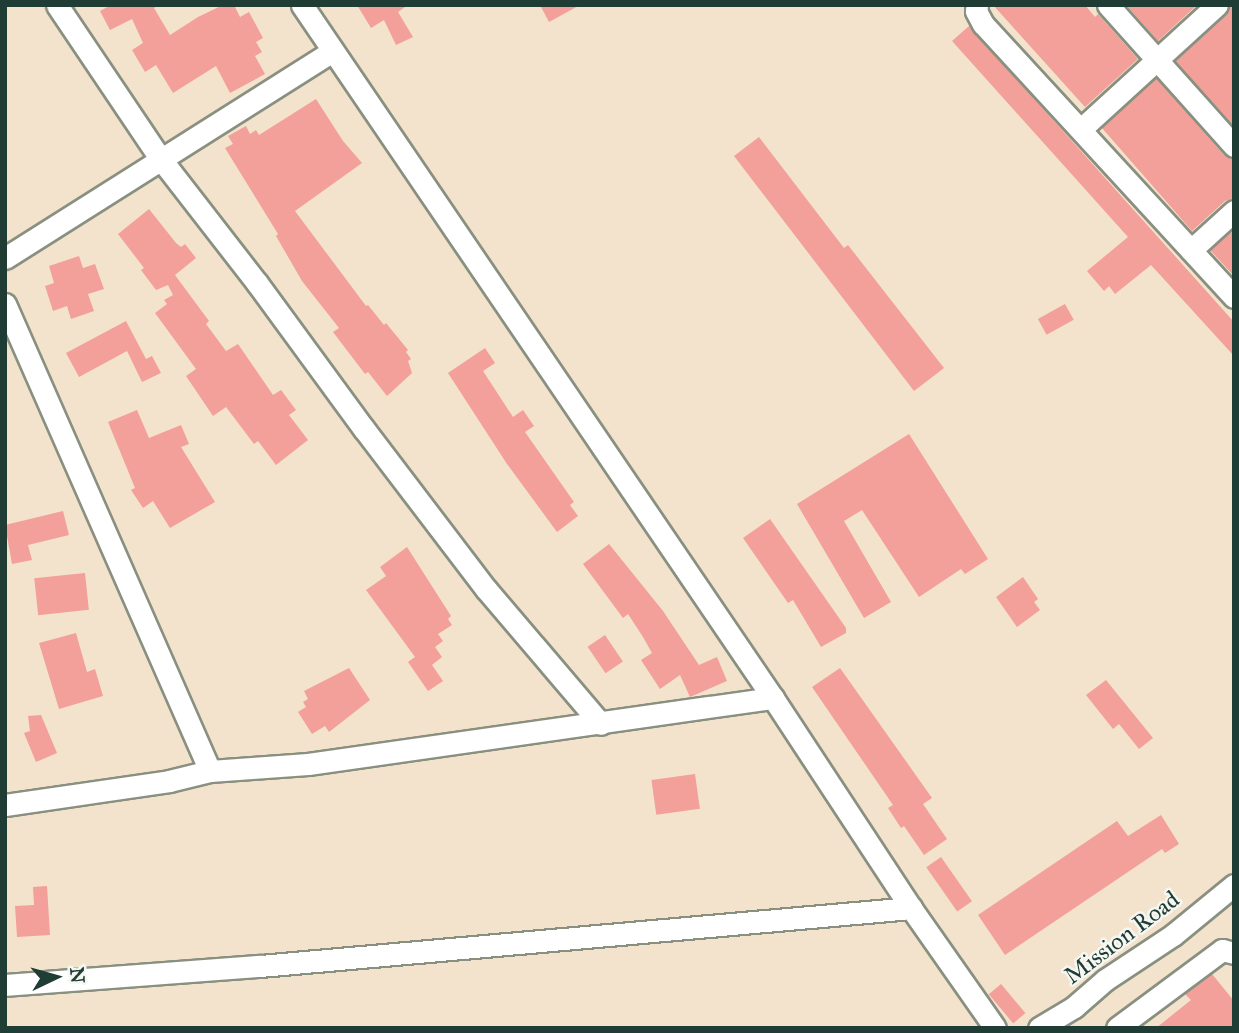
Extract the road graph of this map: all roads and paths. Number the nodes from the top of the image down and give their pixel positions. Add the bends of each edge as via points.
1 (57, 5) edge
2 (302, 5) edge
3 (977, 5) edge
4 (1108, 5) edge
5 (1217, 5) edge
6 (332, 51) junction
7 (1157, 59) junction
8 (1081, 129) junction
9 (1234, 146) edge
10 (160, 158) junction
11 (1234, 211) edge
12 (1191, 250) junction
13 (5, 258) edge
14 (1234, 297) edge
15 (5, 304) edge
16 (773, 698) junction
17 (601, 723) junction
18 (210, 771) junction
19 (5, 805) edge
20 (1234, 885) edge
21 (911, 908) junction
22 (1234, 953) edge
23 (5, 985) edge
24 (995, 1028) edge
25 (1039, 1028) edge
26 (1117, 1028) edge

1 - 10 street
2 - 6 street
3 - 8 street via 983,23
4 - 7 street
5 - 7 street
6 - 10 street
6 - 16 street
7 - 8 street
7 - 9 street
8 - 12 street
10 - 13 street
10 - 17 street via 486,589
11 - 12 street
12 - 14 street
15 - 18 street
16 - 17 street
16 - 21 street
17 - 18 street via 308,764
18 - 19 street
20 - 25 street, Mission Road via 1173,935
21 - 23 street
21 - 24 street
22 - 26 street via 1222,950

